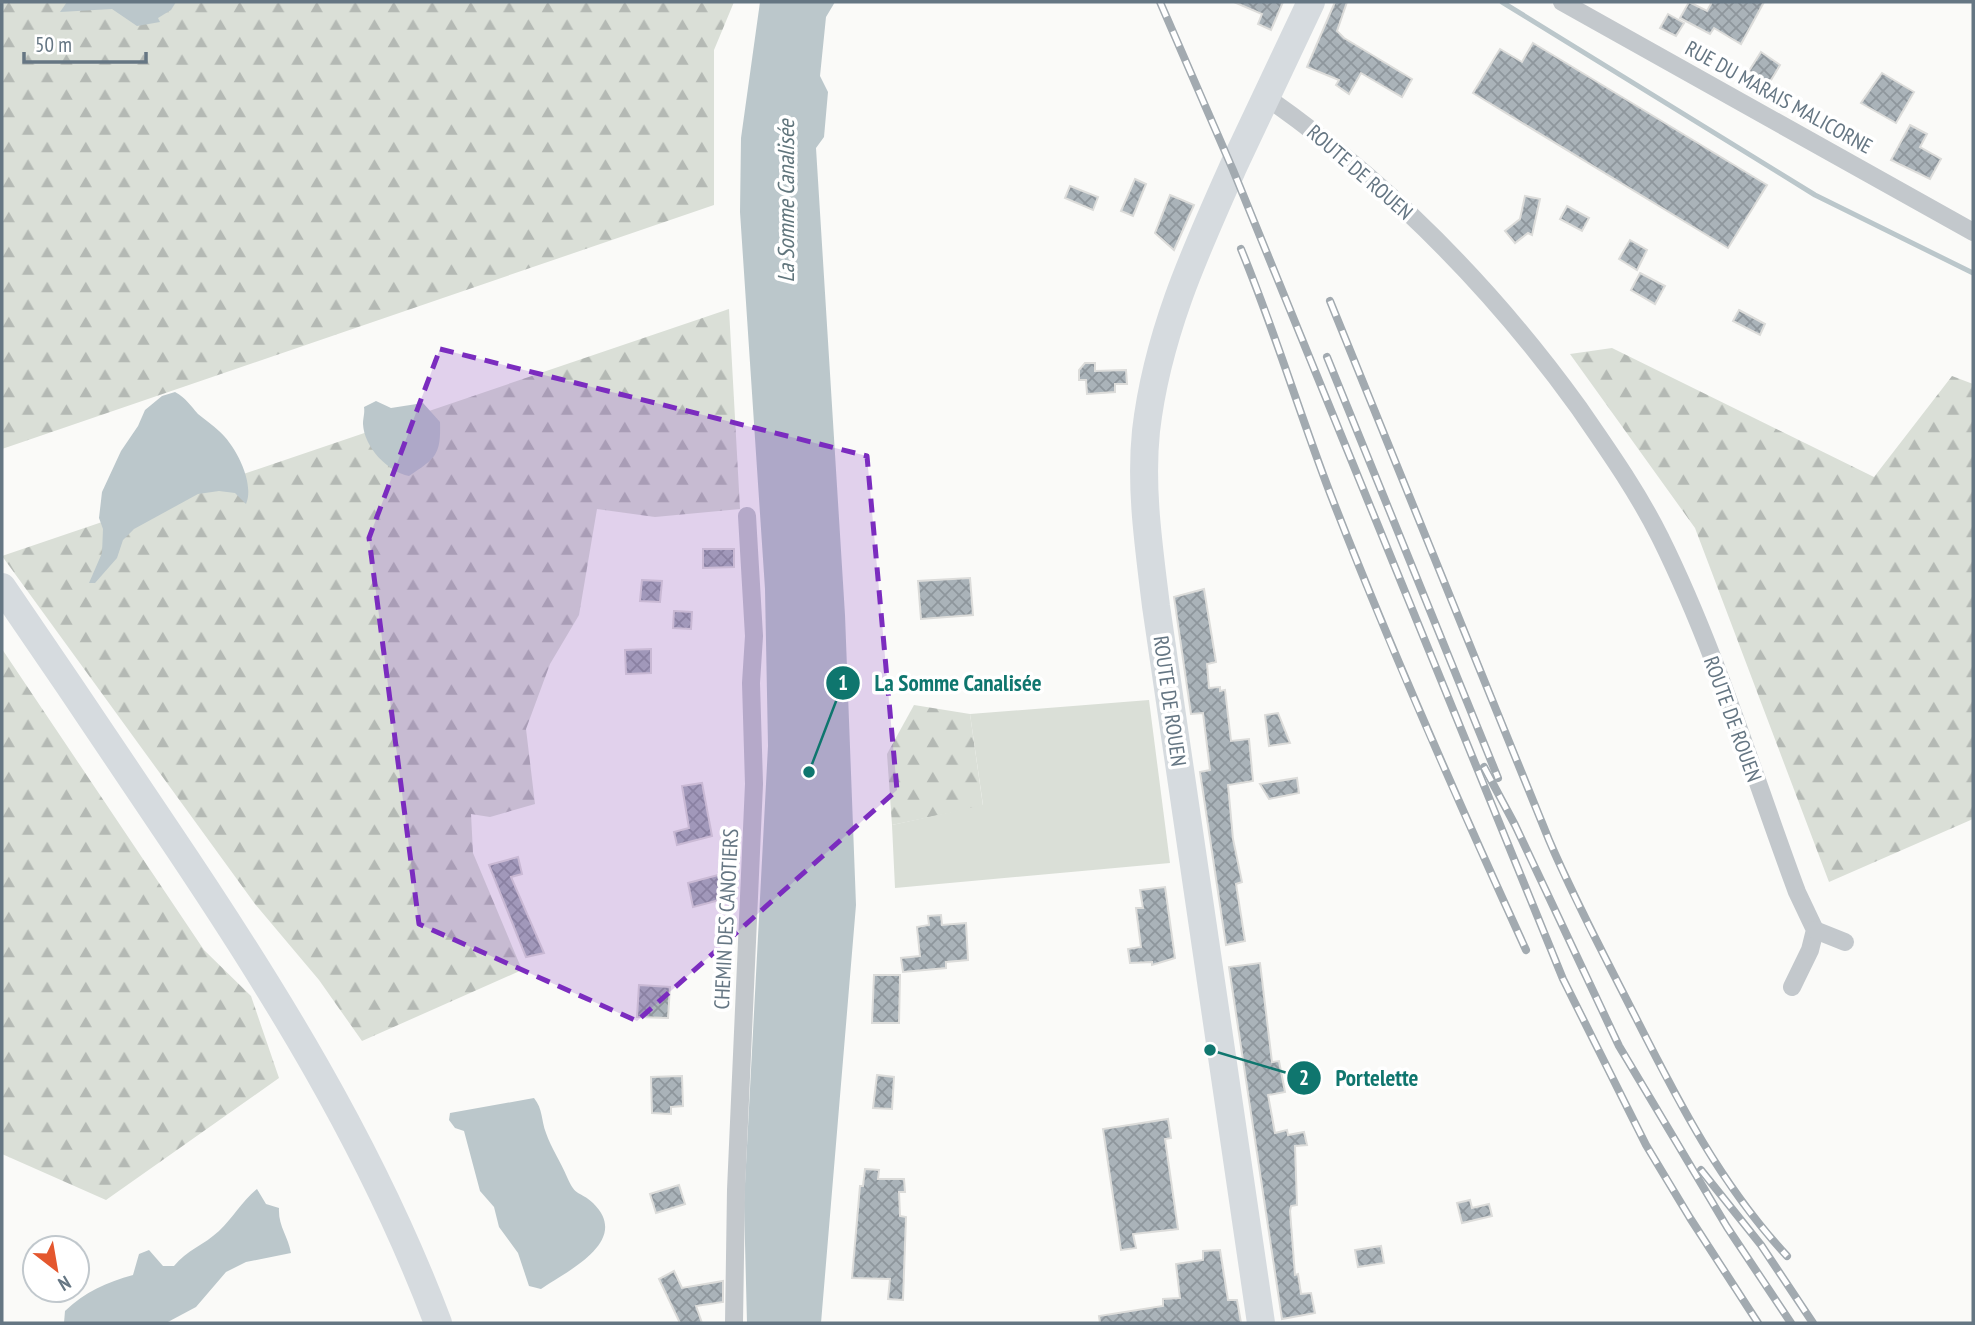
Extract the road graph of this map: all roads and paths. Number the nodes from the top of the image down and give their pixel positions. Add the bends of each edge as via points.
1 (1311, 2) edge
2 (1562, 2) edge
3 (1266, 97) junction
4 (1973, 232) edge
5 (747, 516) dead end
6 (2, 587) edge
7 (1815, 930) junction
8 (1845, 942) dead end
9 (1792, 987) dead end
10 (438, 1323) edge
11 (734, 1323) edge
12 (1261, 1323) edge

1 - 3 main road, ROUTE DE ROUEN
2 - 4 street, RUE DU MARAIS MALICORNE
3 - 7 street, ROUTE DE ROUEN via 1323,137 1462,262 1541,355 1620,466 1682,586
3 - 12 main road, ROUTE DE ROUEN via 1171,312 1156,369 1144,462 1156,606
5 - 11 street, CHEMIN DES CANOTIERS via 754,636 754,784
6 - 10 main road via 196,874 316,1065 386,1199
7 - 8 street
7 - 9 street via 1811,950

